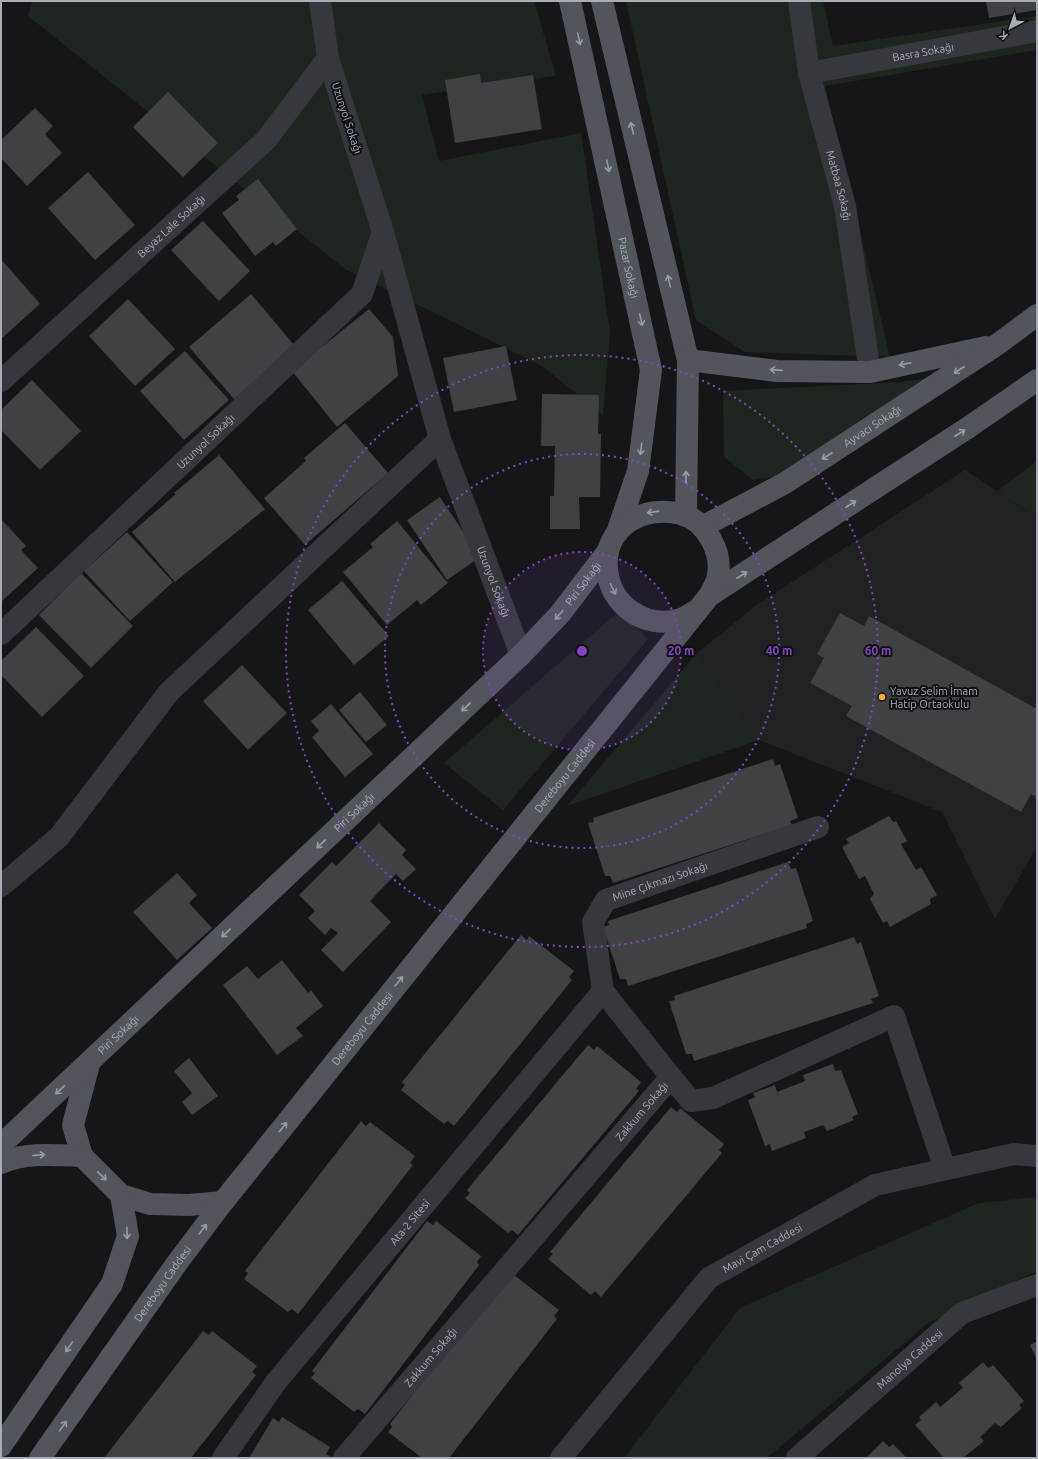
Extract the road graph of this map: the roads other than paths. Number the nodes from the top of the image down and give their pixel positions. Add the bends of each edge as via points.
1 (320, 1) edge
2 (570, 1) edge
3 (602, 1) edge
4 (799, 1) edge
5 (1037, 31) edge
6 (328, 58) junction
7 (809, 73) junction
8 (383, 232) junction
9 (1037, 315) edge
10 (998, 344) junction
11 (688, 360) junction
12 (870, 372) junction
13 (1037, 380) edge
14 (1, 382) edge
15 (440, 439) junction
16 (694, 521) junction
17 (613, 543) junction
18 (703, 603) junction
19 (1, 634) edge
20 (521, 655) junction
21 (818, 827) dead end
22 (1, 886) edge
23 (603, 991) junction
24 (89, 1064) junction
25 (671, 1078) junction
26 (1, 1145) edge
27 (82, 1156) junction
28 (1037, 1156) edge
29 (1, 1163) edge
30 (945, 1169) junction
31 (121, 1195) junction
32 (223, 1202) junction
33 (1037, 1285) edge
34 (1, 1446) edge
35 (40, 1458) edge
36 (223, 1458) edge
37 (344, 1458) edge
38 (561, 1458) edge
39 (796, 1458) edge

1 - 6 street, Uzunyol Sokağı
2 -> 17 main road, Pazar Sokağı via 651,370 638,471
11 -> 3 main road
4 - 7 street, Matbaa Sokağı
5 - 7 street, Basra Sokağı
6 - 8 street, Uzunyol Sokağı
6 - 14 street, Beyaz Lale Sokağı via 266,140
7 - 12 street, Matbaa Sokağı via 845,206
8 - 15 street, Uzunyol Sokağı
8 - 19 street, Uzunyol Sokağı via 362,294
9 - 10 main road, Ayvacı Sokağı
10 -> 12 main road
10 -> 16 main road, Ayvacı Sokağı via 786,483
12 -> 11 main road via 777,370
16 -> 11 main road
18 -> 13 main road
15 - 20 street, Uzunyol Sokağı
15 - 22 street via 169,692 59,837
16 -> 17 main road via 668,511 648,512 630,520
16 - 18 main road, Dereboyu Caddesi via 713,542 718,560 717,579
17 -> 18 main road via 607,569 610,585 619,601 631,613 647,620 665,622 682,619
17 -> 20 main road, Piri Sokağı via 560,614
32 -> 18 main road, Dereboyu Caddesi
20 -> 24 main road, Piri Sokağı
21 - 23 street, Mine Çıkmazı Sokağı via 606,900 593,922
23 - 25 street, Mine Çıkmazı Sokağı
23 - 36 street, Ata-2 Sitesi via 276,1382
24 -> 26 main road, Piri Sokağı
24 - 27 main road via 73,1125
25 - 30 street, Zakkum Sokağı via 691,1101 713,1098 894,1016
25 - 37 street, Zakkum Sokağı
29 -> 27 main road via 9,1159 41,1154
27 -> 31 main road
28 - 30 street, Mavi Çam Caddesi via 1014,1154
30 - 38 street, Mavi Çam Caddesi via 875,1185 708,1278
31 - 32 main road via 150,1204 189,1205
31 -> 34 main road via 128,1236 112,1284
35 -> 32 main road, Dereboyu Caddesi
33 - 39 street, Manolya Caddesi via 962,1313

